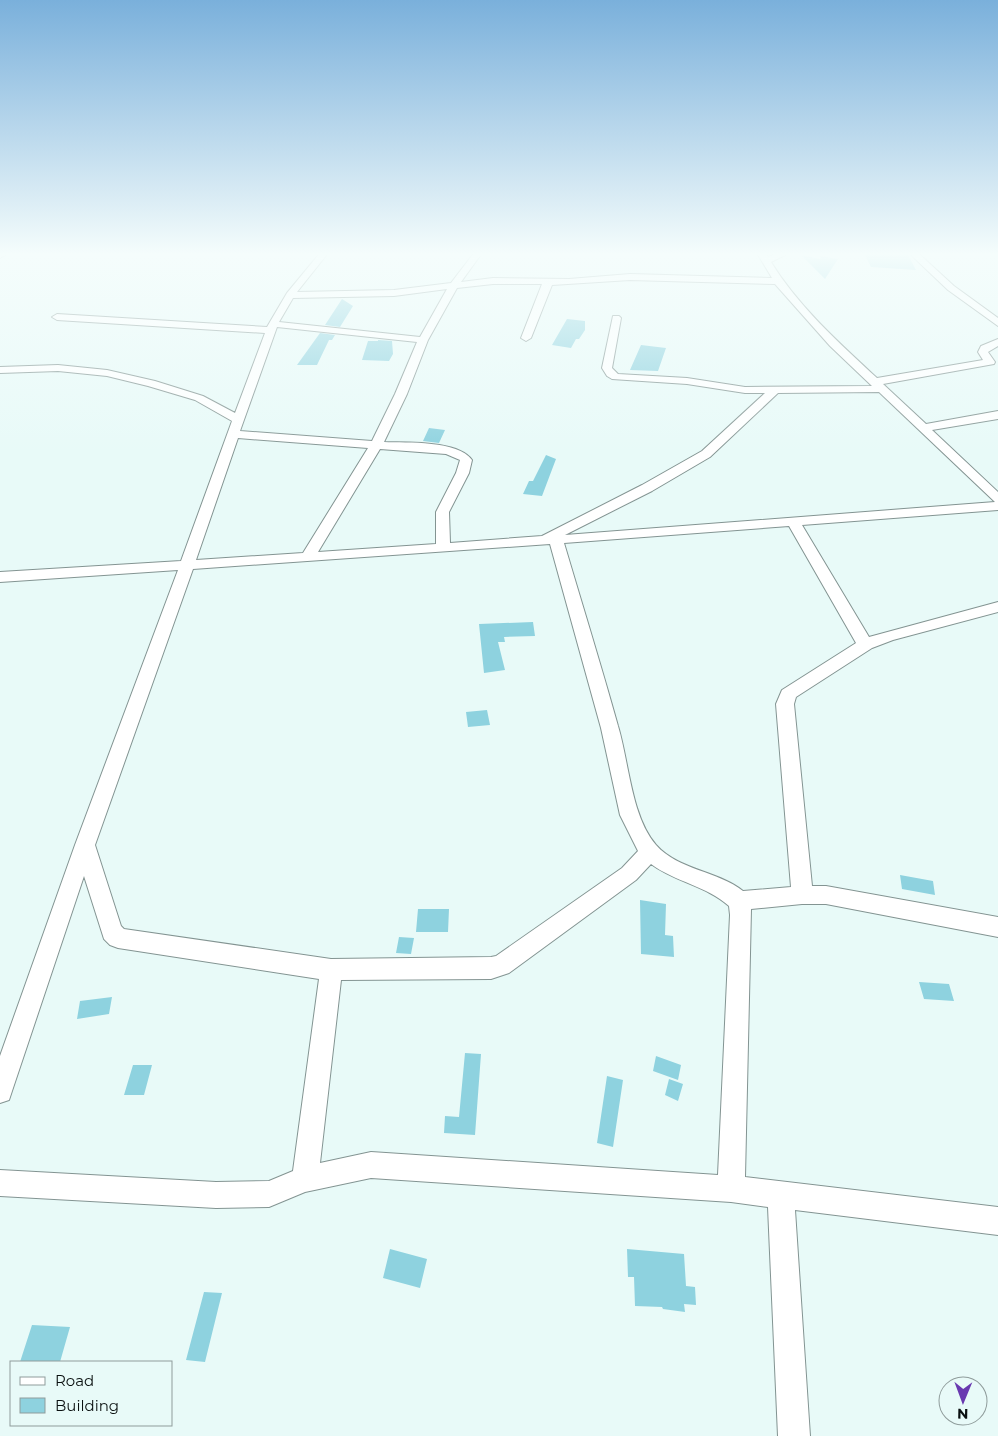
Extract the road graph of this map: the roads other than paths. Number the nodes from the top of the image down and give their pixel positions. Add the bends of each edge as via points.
1 (122, 320) edge
2 (276, 320) edge
3 (434, 320) edge
4 (533, 320) edge
5 (616, 320) edge
6 (811, 320) edge
7 (272, 327) junction
8 (526, 338) dead end
9 (423, 340) junction
10 (998, 342) edge
11 (994, 364) edge
12 (19, 369) junction
13 (0, 370) edge
14 (0, 383) edge
15 (878, 386) junction
16 (774, 391) junction
17 (998, 415) edge
18 (238, 419) junction
19 (923, 428) junction
20 (233, 434) junction
21 (376, 444) junction
22 (998, 499) edge
23 (998, 506) edge
24 (793, 522) junction
25 (548, 541) junction
26 (444, 547) junction
27 (308, 558) junction
28 (187, 566) junction
29 (0, 577) edge
30 (998, 607) edge
31 (866, 644) junction
32 (85, 845) junction
33 (650, 852) junction
34 (802, 895) junction
35 (739, 901) junction
36 (998, 926) edge
37 (331, 970) junction
38 (0, 1091) edge
39 (305, 1179) junction
40 (0, 1183) edge
41 (731, 1190) junction
42 (781, 1194) junction
43 (998, 1222) edge
44 (794, 1436) edge

1 - 7 street
2 - 7 street
3 - 9 street
4 - 8 street
5 - 16 street via 607,368 611,374
6 - 15 street
7 - 9 street
7 - 18 street
9 - 21 street
10 - 11 street via 984,348 983,352
11 - 15 street
12 - 13 street
12 - 14 street
12 - 18 street via 108,373 199,398
15 - 16 street
15 - 19 street
16 - 25 street via 706,454
17 - 19 street
18 - 20 street
19 - 22 street
20 - 21 street
20 - 28 street
21 - 26 street via 447,450 465,458 464,472 444,507
21 - 27 street
23 - 24 street
24 - 25 street
24 - 31 street
25 - 26 street
25 - 33 street via 610,728 630,815
26 - 27 street
27 - 28 street
28 - 29 street
28 - 32 street
30 - 31 street
31 - 34 street via 788,694 785,704
32 - 37 street via 112,932 118,938
32 - 38 street
33 - 35 street via 670,867 727,891
33 - 37 street via 629,874 501,966
34 - 35 street
34 - 36 street via 826,895
35 - 41 street
37 - 39 street
39 - 40 street via 269,1194 216,1195
39 - 41 street via 371,1165
41 - 42 street
42 - 43 street
42 - 44 street

